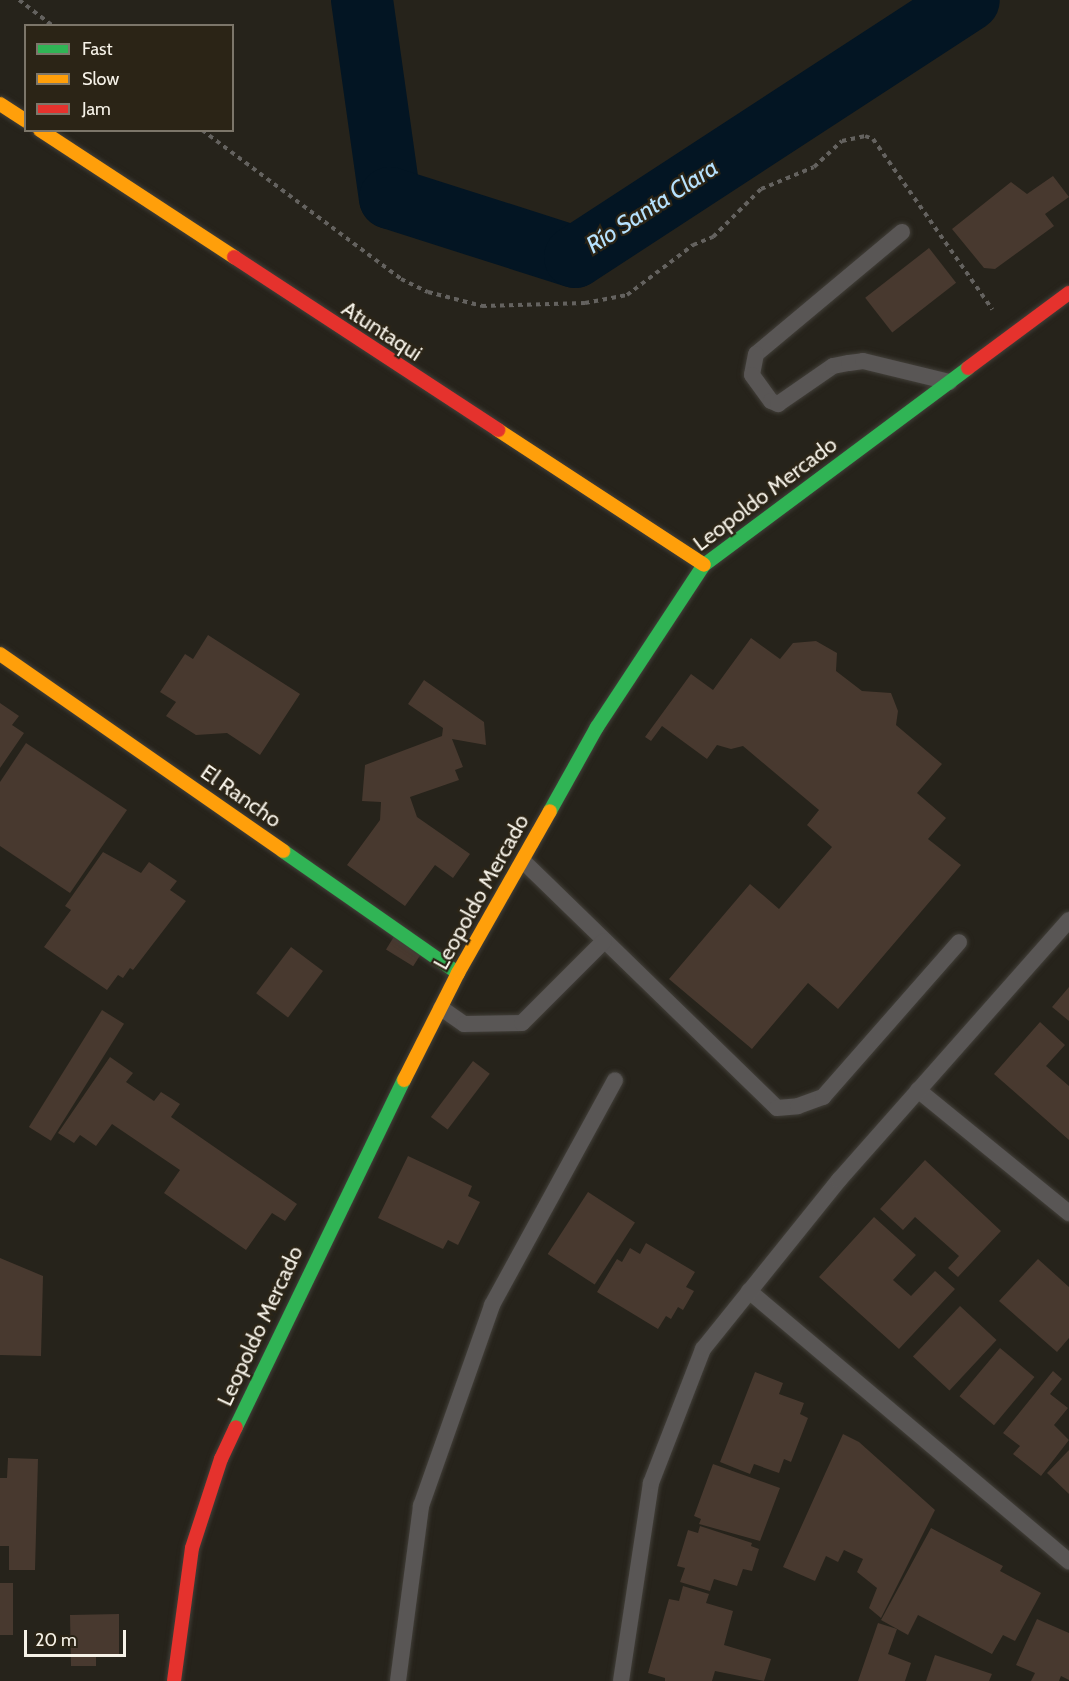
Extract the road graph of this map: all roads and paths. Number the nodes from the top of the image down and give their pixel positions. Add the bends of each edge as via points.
1 (19, 0) edge
2 (50, 24) edge
3 (0, 104) edge
4 (24, 120) edge
5 (43, 132) edge
6 (205, 132) edge
7 (902, 232) dead end
8 (1069, 292) edge
9 (1012, 336) junction
10 (950, 382) junction
11 (704, 565) junction
12 (0, 654) edge
13 (523, 861) junction
14 (1069, 920) edge
15 (604, 940) junction
16 (959, 942) dead end
17 (458, 973) junction
18 (441, 1008) junction
19 (615, 1080) dead end
20 (918, 1090) junction
21 (1069, 1213) edge
22 (749, 1291) junction
23 (1069, 1561) edge
24 (174, 1681) edge
25 (398, 1681) edge
26 (621, 1681) edge

1 - 2 path
3 - 4 street
5 - 11 street, Atuntaqui
6 - 9 path via 402,279 428,292 482,306 585,303 627,295 693,245 713,237 761,189 814,167 842,141 865,136 873,139
7 - 10 lane via 756,354 752,375 778,405 833,366 849,363 863,362
8 - 9 street, Leopoldo Mercado
9 - 10 street, Leopoldo Mercado
10 - 11 street, Leopoldo Mercado
11 - 13 street, Leopoldo Mercado via 597,727
12 - 17 street, El Rancho
13 - 15 lane
13 - 17 street, Leopoldo Mercado
14 - 20 lane
15 - 16 lane via 777,1108 798,1106 823,1096
15 - 18 lane via 522,1023 464,1024
17 - 18 street, Leopoldo Mercado
18 - 24 street, Leopoldo Mercado via 299,1291 221,1459 192,1548
19 - 25 lane via 492,1305 421,1506
20 - 21 lane
20 - 22 lane
22 - 23 lane
22 - 26 lane via 703,1349 651,1483

